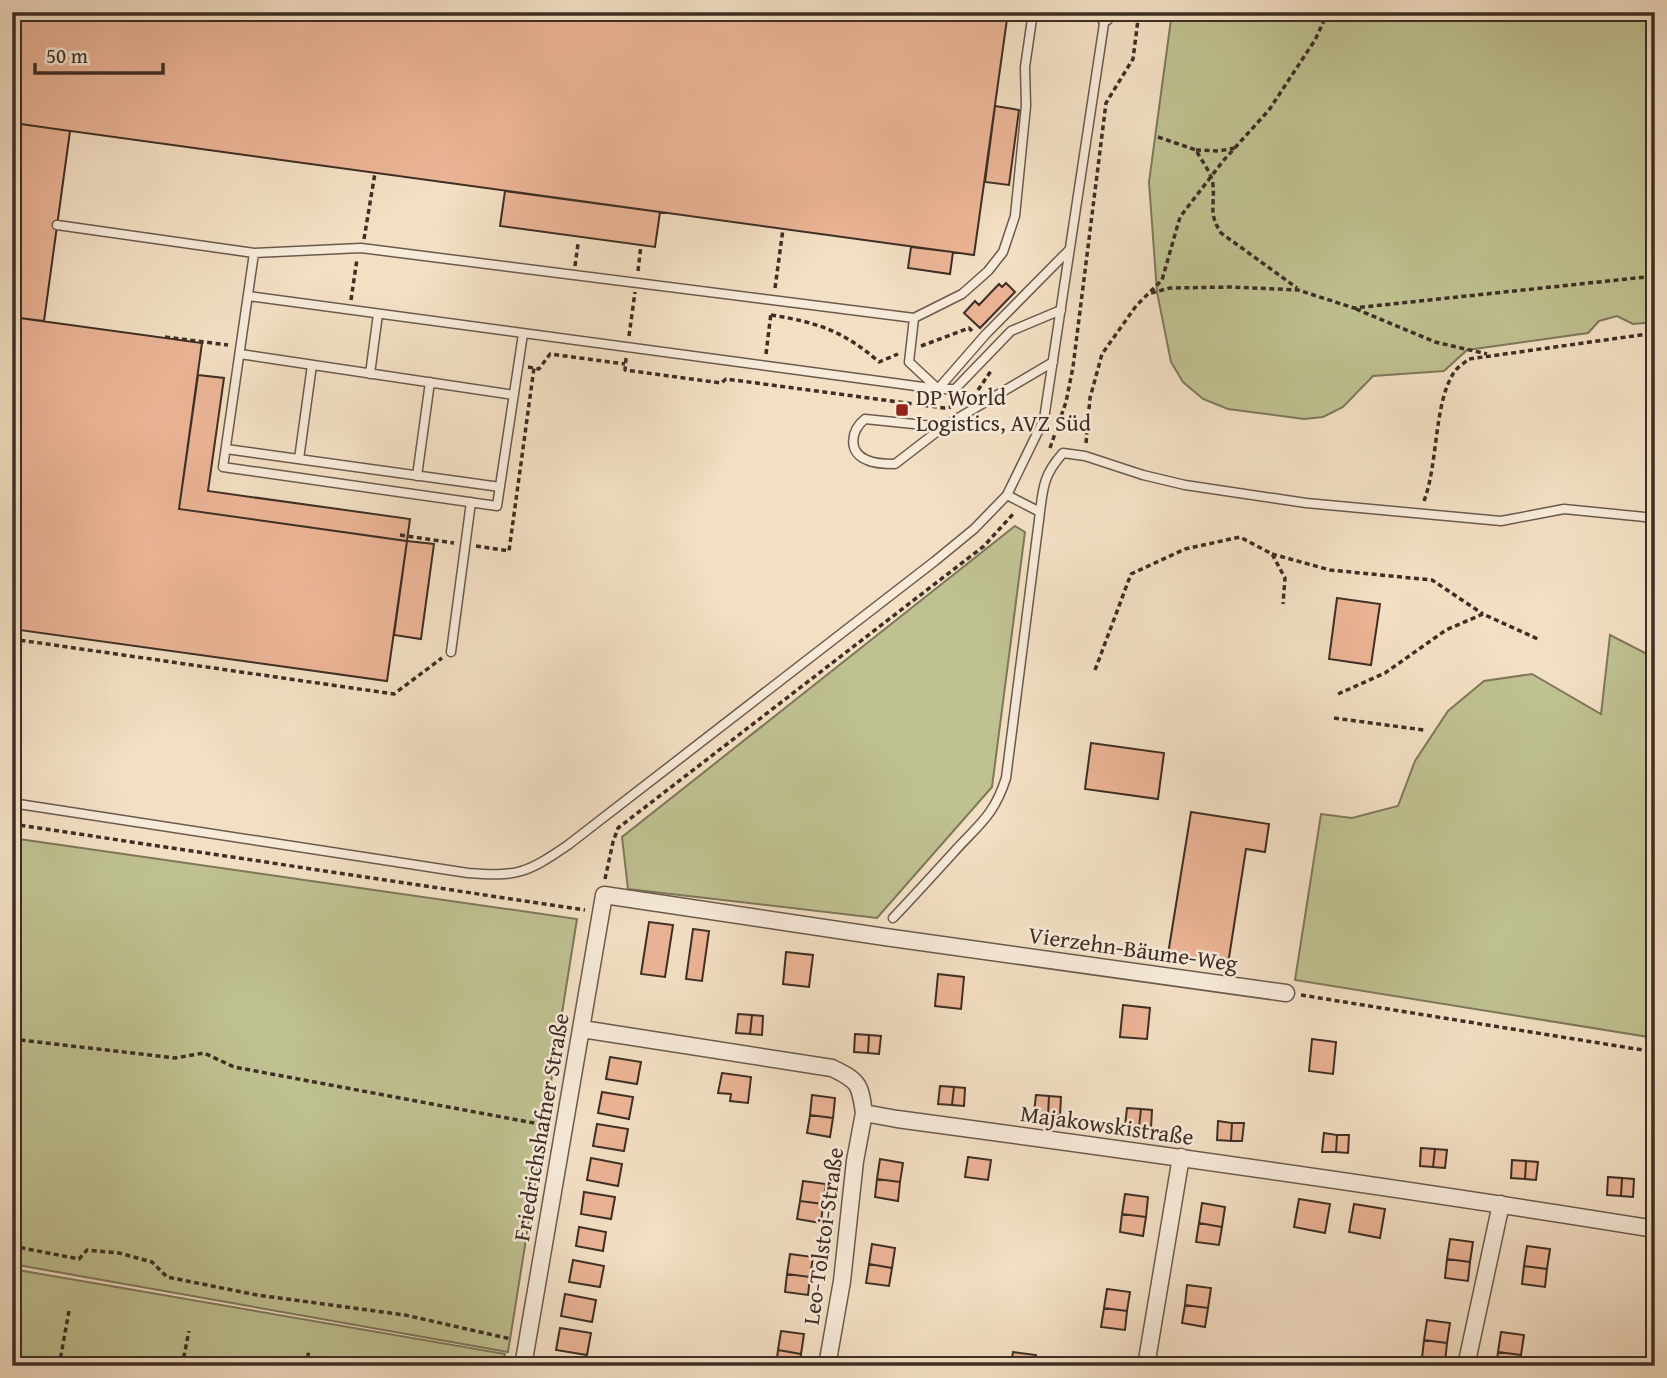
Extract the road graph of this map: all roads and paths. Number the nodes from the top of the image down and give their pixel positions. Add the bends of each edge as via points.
1 (1033, 12) edge
2 (1139, 12) edge
3 (1328, 12) edge
4 (1106, 15) edge
5 (1158, 137) dead end
6 (1235, 148) junction
7 (1196, 150) junction
8 (1211, 177) junction
9 (57, 225) dead end
10 (578, 244) dead end
11 (1069, 250) junction
12 (254, 253) junction
13 (574, 275) junction
14 (1655, 276) edge
15 (1298, 289) junction
16 (1149, 293) junction
17 (248, 296) junction
18 (1354, 308) junction
19 (1060, 310) junction
20 (378, 314) junction
21 (771, 315) dead end
22 (914, 318) junction
23 (1655, 327) edge
24 (1655, 333) edge
25 (523, 334) junction
26 (1647, 334) junction
27 (164, 337) dead end
28 (982, 339) junction
29 (240, 350) junction
30 (911, 350) junction
31 (1490, 355) junction
32 (1053, 362) junction
33 (625, 364) dead end
34 (312, 365) junction
35 (518, 365) junction
36 (370, 374) junction
37 (430, 382) junction
38 (938, 390) junction
39 (514, 395) junction
40 (943, 427) junction
41 (226, 449) junction
42 (1047, 456) dead end
43 (1085, 456) junction
44 (299, 459) junction
45 (417, 476) junction
46 (500, 487) junction
47 (1007, 495) junction
48 (471, 502) junction
49 (1023, 503) junction
50 (1040, 512) junction
51 (1420, 512) junction
52 (1655, 518) edge
53 (1272, 554) junction
54 (1283, 604) dead end
55 (1483, 614) junction
56 (12, 639) edge
57 (1540, 640) dead end
58 (451, 652) joint
59 (1095, 670) dead end
60 (1338, 694) dead end
61 (1334, 718) dead end
62 (1424, 730) dead end
63 (12, 803) edge
64 (12, 824) edge
65 (604, 895) junction
66 (601, 912) junction
67 (893, 918) dead end
68 (1286, 993) joint
69 (582, 1029) junction
70 (12, 1039) edge
71 (1655, 1052) edge
72 (864, 1113) junction
73 (564, 1128) junction
74 (1181, 1157) junction
75 (1501, 1204) junction
76 (1655, 1229) edge
77 (12, 1246) edge
78 (69, 1311) dead end
79 (189, 1331) dead end
80 (527, 1342) junction
81 (309, 1350) dead end
82 (12, 1365) edge
83 (19, 1366) edge
84 (59, 1366) edge
85 (182, 1366) edge
86 (306, 1366) edge
87 (523, 1366) edge
88 (827, 1366) edge
89 (1146, 1366) edge
90 (1466, 1366) edge

1 - 22 lane via 1016,216 1003,252 962,294
2 - 42 path via 1133,59 1106,103 1073,367
3 - 6 path via 1269,110
4 - 11 lane
5 - 7 path
6 - 7 path
6 - 8 path
7 - 8 path
8 - 15 path via 1213,221 1221,233
8 - 16 path via 1180,217 1162,280
9 - 12 lane
10 - 13 path
11 - 19 lane
11 - 28 lane
12 - 13 lane via 361,248
12 - 17 lane
13 - 22 lane
14 - 18 path
15 - 16 path via 1170,288
15 - 18 path
16 - 43 path via 1102,354 1090,398
17 - 20 lane
17 - 29 lane
18 - 31 path via 1435,342
19 - 32 lane
19 - 38 lane via 1011,331 955,389
20 - 25 lane
20 - 36 lane
21 - 30 path via 822,325 879,362
22 - 30 lane
23 - 26 path
24 - 26 path
25 - 35 lane
25 - 38 lane
26 - 31 path
27 - 29 path
28 - 30 path via 969,328
28 - 38 lane
29 - 34 lane
29 - 41 lane
30 - 38 lane via 909,362
31 - 51 path via 1469,359 1453,373
32 - 40 lane
32 - 47 lane via 1045,419
33 - 35 path via 550,354 539,369
34 - 36 lane
34 - 44 lane
35 - 39 lane
36 - 37 lane
37 - 39 lane
37 - 45 lane
39 - 46 lane
40 - 40 lane via 865,419 853,433 853,442 862,458 895,464
41 - 44 lane
41 - 48 lane via 223,467
43 - 50 lane via 1063,453 1049,469
43 - 51 lane via 1185,485 1306,503
44 - 45 lane
45 - 46 lane
46 - 48 lane via 497,506
47 - 49 lane
47 - 63 lane via 925,569 568,845 524,872 468,873
48 - 58 lane
49 - 50 lane
49 - 65 path via 984,546 618,828
50 - 67 lane via 1006,778 999,801 984,823
51 - 52 lane via 1501,521 1564,509
53 - 54 path via 1285,578
53 - 55 path via 1330,570 1432,580
53 - 59 path via 1240,537 1185,549 1131,574
55 - 57 path
55 - 60 path via 1446,630 1385,673
56 - 58 path via 394,694
61 - 62 path
64 - 66 path
65 - 66 street, Friedrichshafner Straße
65 - 68 street, Vierzehn-Bäume-Weg
66 - 69 street, Friedrichshafner Straße
68 - 71 path
69 - 72 street via 832,1069 850,1077 861,1089
69 - 73 street, Friedrichshafner Straße
70 - 73 path via 175,1058 204,1053 234,1067
72 - 74 street, Majakowskistraße
72 - 88 street, Leo-Tolstoi-Straße
73 - 80 street, Friedrichshafner Straße
74 - 75 street, Majakowskistraße
74 - 89 street
75 - 76 street, Majakowskistraße
75 - 90 street
77 - 80 path via 79,1259 87,1250 119,1253 152,1262 167,1277 257,1296 405,1315
78 - 84 path
79 - 85 path
80 - 87 street, Friedrichshafner Straße
81 - 86 path
82 - 83 path

